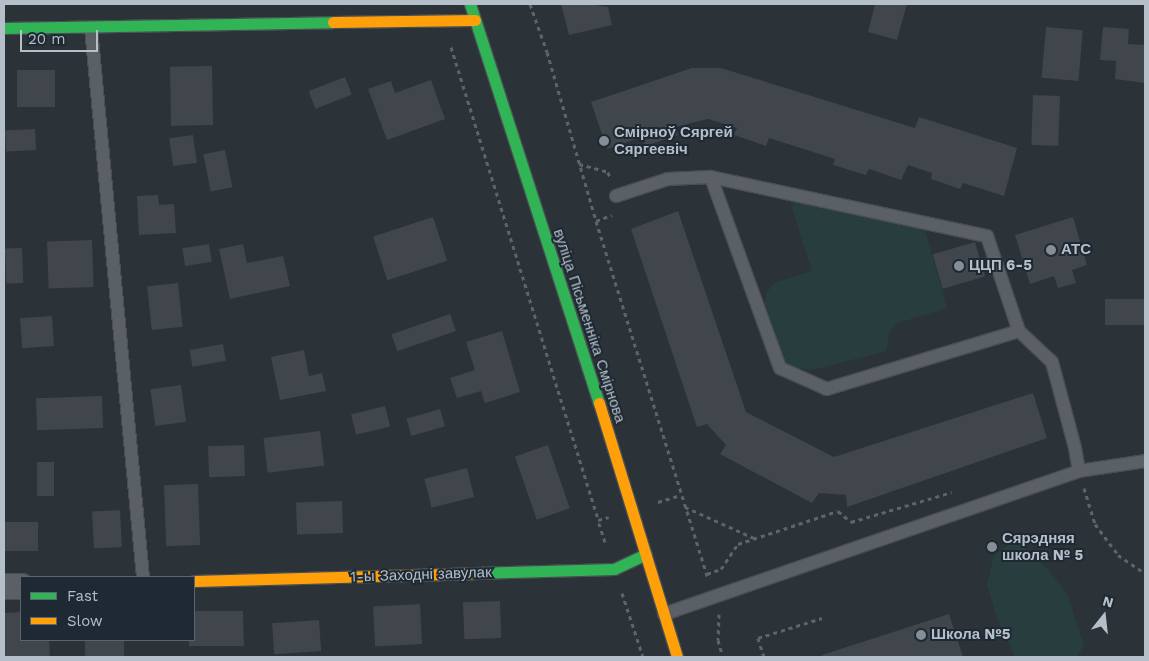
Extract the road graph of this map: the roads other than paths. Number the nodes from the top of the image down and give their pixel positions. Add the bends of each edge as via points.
1 (470, 4) edge
2 (475, 20) junction
3 (4, 28) edge
4 (91, 28) junction
5 (711, 178) junction
6 (616, 196) dead end
7 (1019, 331) junction
8 (1145, 461) edge
9 (1079, 471) junction
10 (646, 554) junction
11 (143, 576) edge
12 (195, 581) edge
13 (4, 586) edge
14 (20, 586) edge
15 (664, 614) junction
16 (677, 657) edge

1 - 2 street, вуліца Пісьменніка Смірнова
2 - 4 street
2 - 10 street, вуліца Пісьменніка Смірнова
3 - 4 street
4 - 11 lane
5 - 6 lane via 668,179
5 - 7 lane via 987,236
5 - 7 lane via 780,368 827,390
7 - 9 lane via 1052,362
8 - 9 lane
9 - 15 lane
10 - 12 street, 1-ы Заходні завулак via 614,569
10 - 15 street, вуліца Пісьменніка Смірнова
13 - 14 street
15 - 16 street, вуліца Пісьменніка Смірнова

